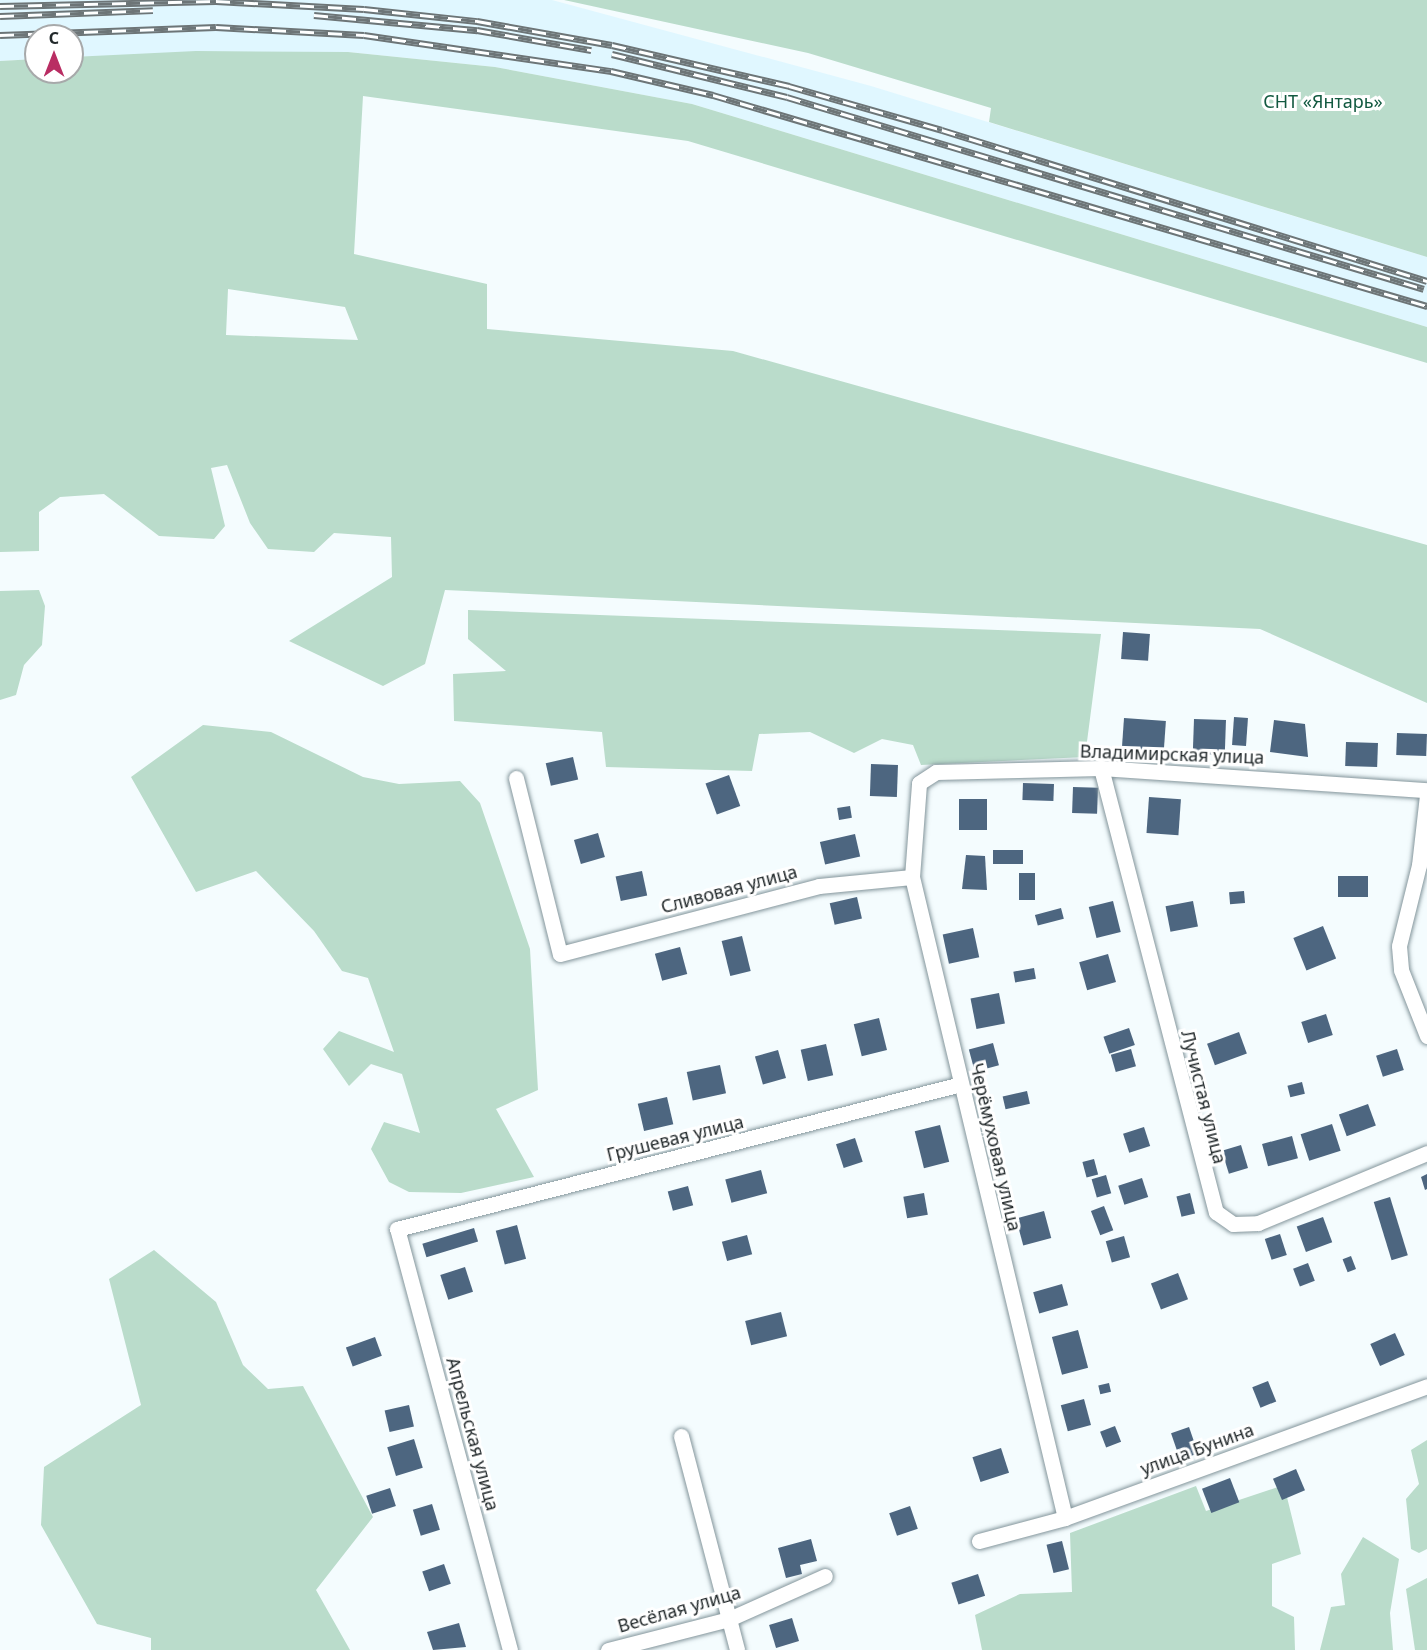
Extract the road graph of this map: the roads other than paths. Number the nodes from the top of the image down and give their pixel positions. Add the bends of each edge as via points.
1 (1101, 768) junction
2 (516, 778) dead end
3 (919, 783) joint
4 (1427, 790) edge
5 (1427, 795) edge
6 (912, 877) junction
7 (1427, 1036) edge
8 (961, 1084) junction
9 (1427, 1153) edge
10 (397, 1229) joint
11 (1427, 1386) edge
12 (681, 1436) dead end
13 (1065, 1518) junction
14 (979, 1540) dead end
15 (825, 1576) dead end
16 (729, 1619) junction
17 (510, 1650) edge
18 (609, 1650) edge
19 (737, 1650) edge

1 - 3 street, Владимирская улица via 936,772
1 - 4 street, Владимирская улица
1 - 9 street, Лучистая улица via 1216,1212 1233,1224 1258,1223
2 - 6 street, Сливовая улица via 560,954 819,886
3 - 6 street, Черёмуховая улица
5 - 7 street via 1419,864 1399,946 1401,970
6 - 8 street, Черёмуховая улица
8 - 10 street, Грушевая улица
8 - 13 street, Черёмуховая улица
10 - 17 street, Апрельская улица
11 - 13 street, улица Бунина
12 - 16 street
13 - 14 street, улица Бунина
15 - 16 street, Весёлая улица
16 - 18 street, Весёлая улица
16 - 19 street

